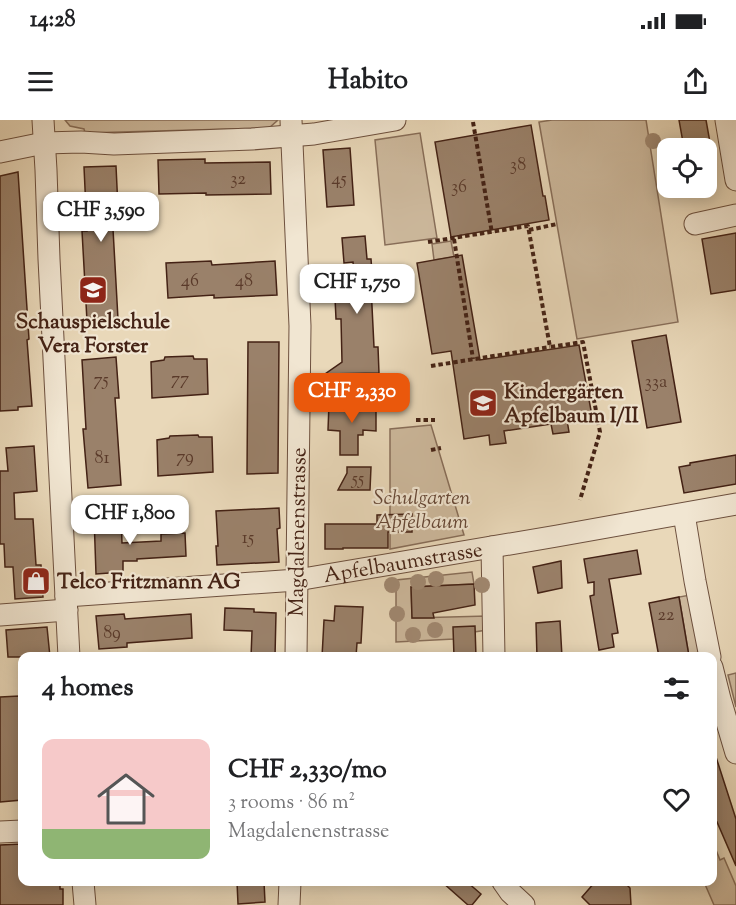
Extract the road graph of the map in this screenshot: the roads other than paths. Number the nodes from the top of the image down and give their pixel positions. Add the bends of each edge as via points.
1 (43, 120) edge
2 (395, 120) edge
3 (726, 120) edge
4 (292, 127) edge
5 (44, 143) junction
6 (0, 152) edge
7 (736, 180) edge
8 (736, 215) edge
9 (695, 224) dead end
10 (736, 504) edge
11 (684, 514) junction
12 (492, 547) junction
13 (297, 580) junction
14 (66, 603) junction
15 (0, 615) edge
16 (69, 652) edge
17 (296, 652) edge
18 (494, 652) edge
19 (709, 652) edge
20 (717, 687) edge
21 (736, 753) edge
22 (83, 886) edge
23 (290, 886) edge
24 (505, 886) edge
25 (85, 905) edge
26 (289, 905) edge
27 (524, 905) edge

1 - 5 street
2 - 4 street via 314,134
3 - 7 street
4 - 5 street via 252,139
4 - 13 street, Magdalenenstrasse via 300,326
5 - 6 street
5 - 14 street
8 - 9 street
10 - 11 street, Apfelbaumstrasse
11 - 12 street, Apfelbaumstrasse
11 - 19 street
12 - 13 street, Apfelbaumstrasse
12 - 18 street
13 - 14 street, Apfelbaumstrasse
13 - 17 street, Magdalenenstrasse
14 - 15 street, Apfelbaumstrasse
14 - 16 street
20 - 21 street
22 - 25 street
23 - 26 street
24 - 27 street

